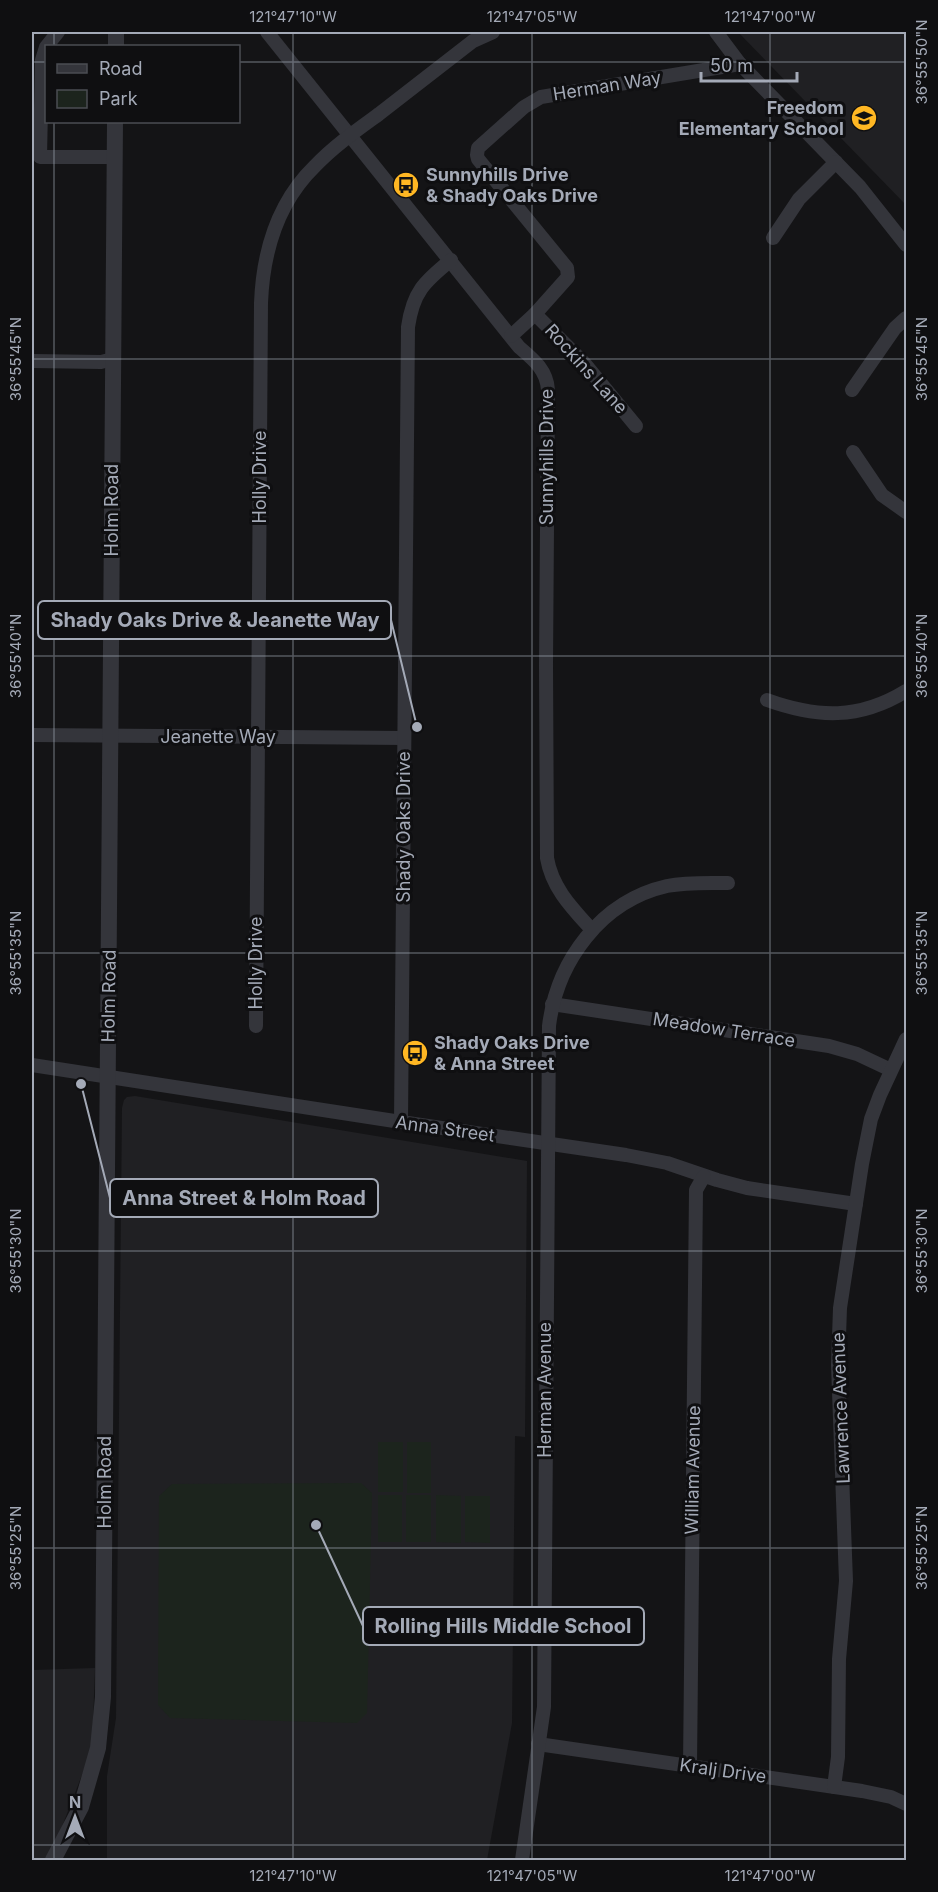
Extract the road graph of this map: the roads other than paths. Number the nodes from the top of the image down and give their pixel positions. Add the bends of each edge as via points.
1 (58, 32) edge
2 (267, 32) edge
3 (493, 32) edge
4 (716, 32) edge
5 (48, 45) edge
6 (45, 50) edge
7 (740, 64) junction
8 (115, 123) edge
9 (350, 135) junction
10 (115, 157) junction
11 (836, 162) junction
12 (773, 238) dead end
13 (906, 245) edge
14 (451, 260) junction
15 (535, 314) junction
16 (906, 318) edge
17 (511, 336) junction
18 (113, 359) junction
19 (32, 361) edge
20 (852, 390) dead end
21 (636, 426) dead end
22 (853, 452) dead end
23 (906, 513) edge
24 (906, 691) edge
25 (767, 700) dead end
26 (32, 735) edge
27 (111, 736) junction
28 (258, 738) junction
29 (404, 738) junction
30 (728, 883) dead end
31 (592, 930) junction
32 (552, 1004) junction
33 (256, 1026) dead end
34 (906, 1039) edge
35 (32, 1065) edge
36 (891, 1070) junction
37 (108, 1076) junction
38 (401, 1122) junction
39 (549, 1143) junction
40 (704, 1176) junction
41 (856, 1204) junction
42 (538, 1744) junction
43 (690, 1766) junction
44 (834, 1786) junction
45 (906, 1804) edge
46 (53, 1860) edge
47 (522, 1860) edge

1 - 5 street
2 - 9 street, Sunnyhills Drive
3 - 9 street, Holly Drive via 473,41
4 - 7 street
6 - 10 street via 40,157
7 - 11 street
7 - 15 street, Herman Way via 541,97 481,145 478,159 567,268 568,277
8 - 10 street, Holm Road
9 - 14 street, Sunnyhills Drive
9 - 28 street, Holly Drive via 314,166 295,190 275,229 263,271
10 - 18 street, Holm Road
11 - 12 street via 799,199
11 - 13 street
14 - 17 street, Sunnyhills Drive
14 - 29 street, Shady Oaks Drive via 420,288 408,327
15 - 17 street, Herman Way
15 - 21 street, Rockins Lane via 585,364
16 - 20 street
17 - 31 street, Sunnyhills Drive via 538,363 548,384 547,858 558,891
18 - 19 street
18 - 27 street, Holm Road
22 - 23 street via 882,495
24 - 25 street via 883,703 840,713 811,713
26 - 27 street, Jeanette Way
27 - 28 street, Jeanette Way
27 - 37 street, Holm Road
28 - 29 street, Jeanette Way
28 - 33 street, Holly Drive
29 - 38 street, Shady Oaks Drive
30 - 31 street, Herman Avenue via 680,884 652,891 621,907
31 - 32 street, Herman Avenue via 567,965
32 - 36 street, Meadow Terrace via 829,1046
32 - 39 street, Herman Avenue
34 - 36 street, Lawrence Avenue
35 - 37 street, Anna Street
36 - 41 street, Lawrence Avenue via 871,1119
37 - 38 street, Anna Street
37 - 46 street, Holm Road via 103,1697 98,1748 81,1807
38 - 39 street, Anna Street
39 - 40 street, Anna Street via 657,1161
39 - 42 street, Herman Avenue via 544,1692
40 - 41 street, Anna Street via 747,1188
40 - 43 street, William Avenue via 696,1190
41 - 44 street, Lawrence Avenue via 838,1334 846,1581
42 - 43 street, Kralj Drive
42 - 47 street, Herman Avenue
43 - 44 street, Kralj Drive
44 - 45 street, Kralj Drive

